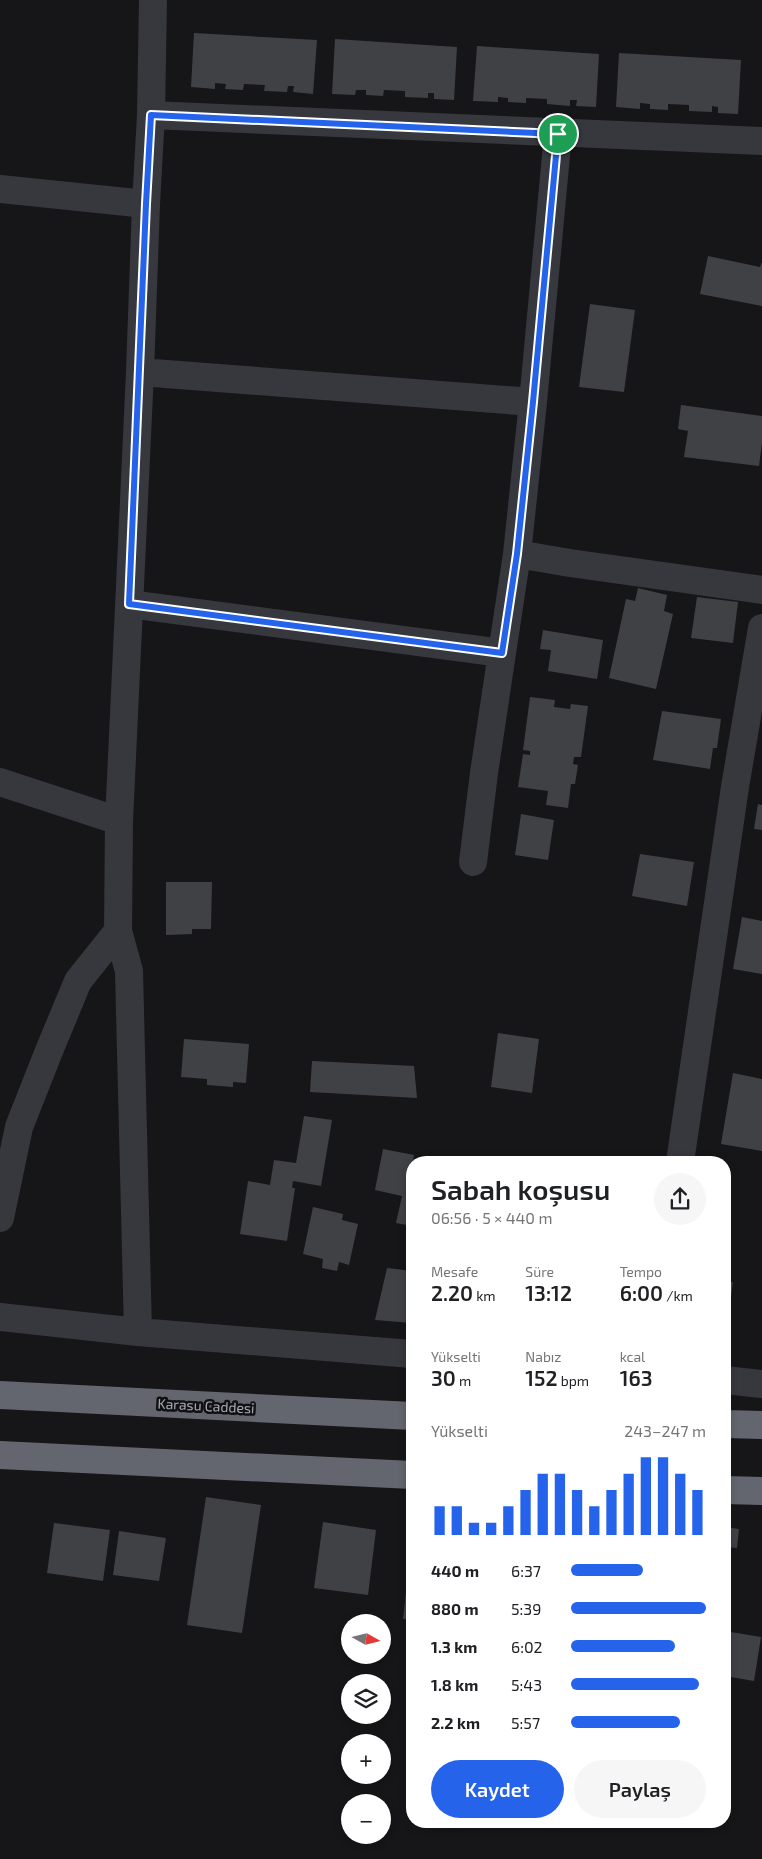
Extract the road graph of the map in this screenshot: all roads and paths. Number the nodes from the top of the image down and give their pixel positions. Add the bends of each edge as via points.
1 (153, 0) edge
2 (151, 115) junction
3 (558, 134) junction
4 (762, 141) edge
5 (0, 189) edge
6 (146, 204) junction
7 (140, 372) junction
8 (533, 402) junction
9 (517, 554) junction
10 (762, 590) edge
11 (129, 604) junction
12 (762, 628) edge
13 (502, 653) junction
14 (0, 782) edge
15 (119, 821) junction
16 (472, 862) dead end
17 (118, 931) junction
18 (681, 1156) edge
19 (0, 1218) edge
20 (0, 1317) edge
21 (138, 1332) junction
22 (406, 1354) edge
23 (731, 1381) edge
24 (762, 1384) edge
25 (0, 1395) edge
26 (406, 1416) edge
27 (731, 1424) edge
28 (762, 1425) edge
29 (0, 1455) edge
30 (406, 1475) edge
31 (731, 1490) edge
32 (762, 1492) edge

1 - 2 street
2 - 3 street
2 - 6 street
3 - 4 street
3 - 8 street
5 - 6 street
6 - 7 street
7 - 8 street
7 - 11 street
8 - 9 street
9 - 10 street
9 - 13 street
11 - 13 street
11 - 15 street
12 - 18 street
13 - 16 street
14 - 15 street
15 - 17 street
17 - 19 street via 78,981 19,1127
17 - 21 street via 129,971
20 - 21 street
21 - 22 street
23 - 24 street
25 - 26 highway, Karasu Caddesi
27 - 28 highway
29 - 30 highway
31 - 32 highway

